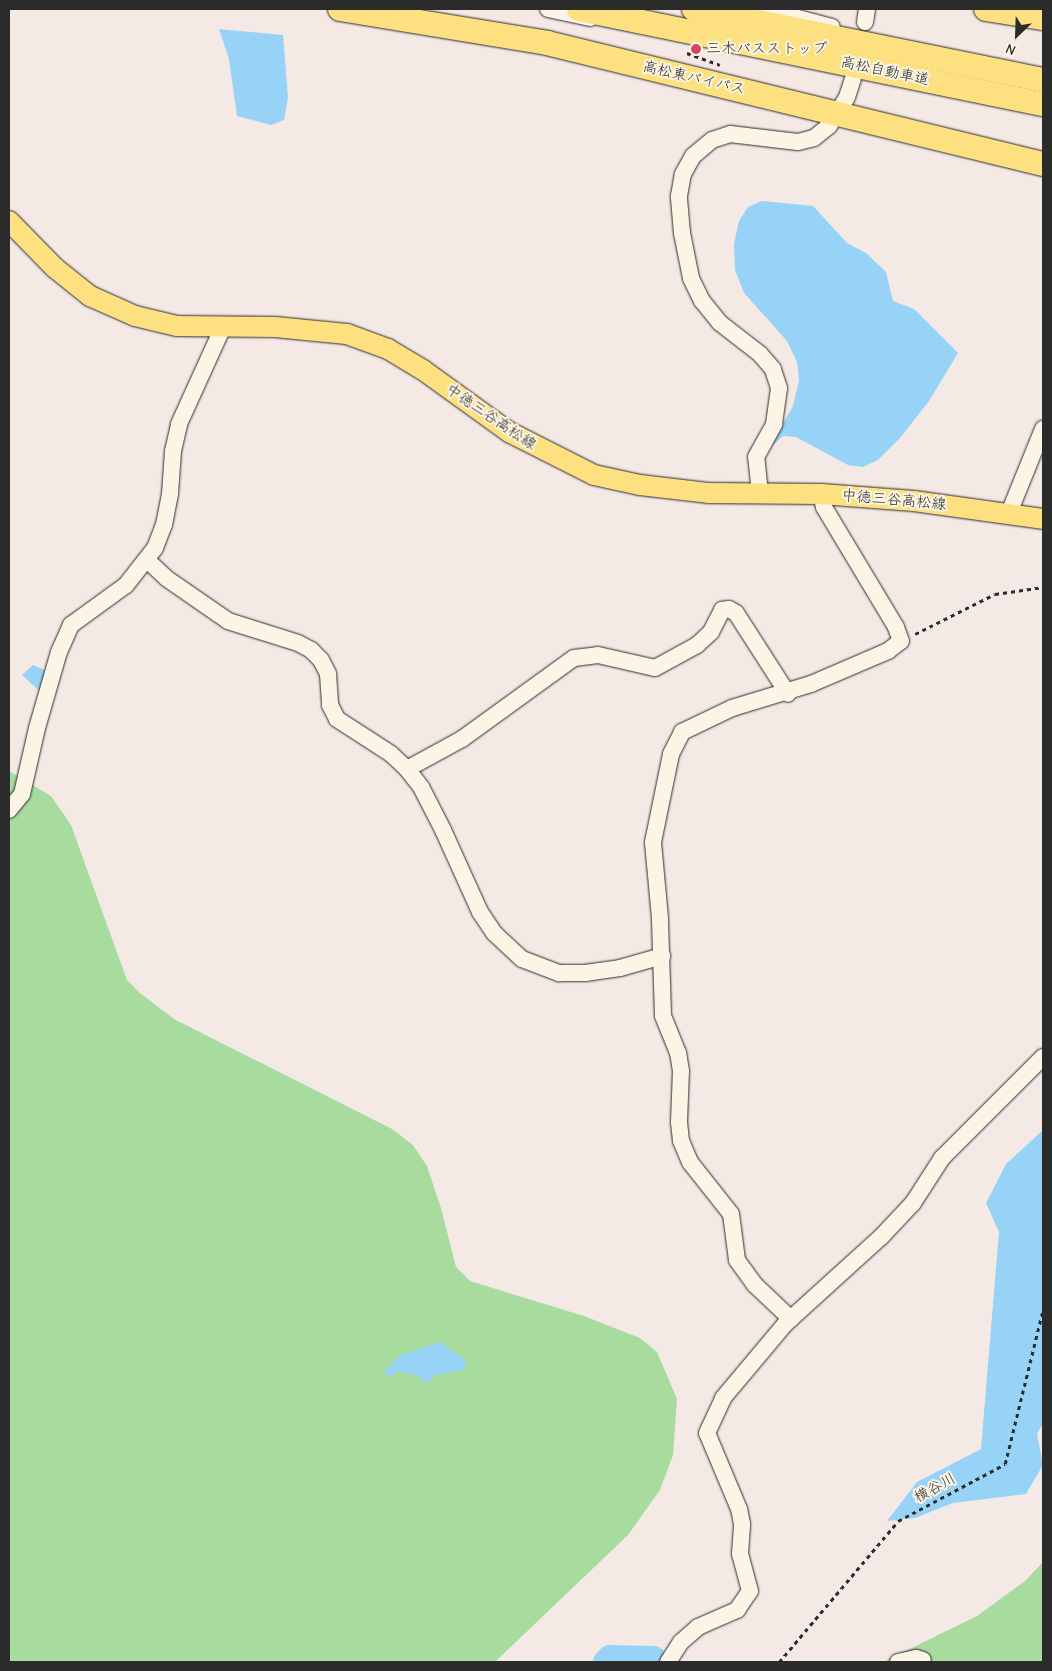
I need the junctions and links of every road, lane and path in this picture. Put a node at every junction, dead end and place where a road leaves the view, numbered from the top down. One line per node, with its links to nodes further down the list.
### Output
1 (340, 9): 7 (highway, 高松東バイパス)
2 (548, 9): 12 (street)
3 (579, 9): 12 (highway, 高松自動車道)
4 (694, 9): 9 (highway, 高松自動車道)
5 (764, 9): 9 (street)
6 (986, 9): 8 (highway)
7 (430, 15): 14 (highway, 高松東バイパス)
8 (1043, 18)
9 (942, 59): 11 (highway, 高松自動車道)
10 (854, 79): 14 (street)
11 (1043, 80)
12 (932, 81): 13 (highway, 高松自動車道)
13 (1043, 104)
14 (838, 113): 15 (highway, 高松東バイパス); 19 (street)
15 (1043, 164)
16 (9, 221): 17 (main road, 中徳三谷高松線)
17 (222, 326): 19 (main road, 中徳三谷高松線); 23 (street)
18 (1043, 429): 21 (street)
19 (760, 493): 20 (main road, 中徳三谷高松線)
20 (821, 494): 21 (main road, 中徳三谷高松線); 25 (street)
21 (1009, 513): 22 (main road, 中徳三谷高松線)
22 (1043, 519)
23 (147, 560): 27 (street); 28 (street)
24 (1043, 587): 25 (path)
25 (901, 641): 26 (street)
26 (788, 694): 27 (street); 29 (street)
27 (407, 769): 29 (street)
28 (9, 810)
29 (662, 956): 32 (street)
30 (1043, 1057): 32 (street)
31 (1043, 1309): 35 (path, 横谷川)
32 (790, 1320): 34 (street)
33 (923, 1660): 36 (street)
34 (668, 1662)
35 (780, 1662)
36 (898, 1662)

